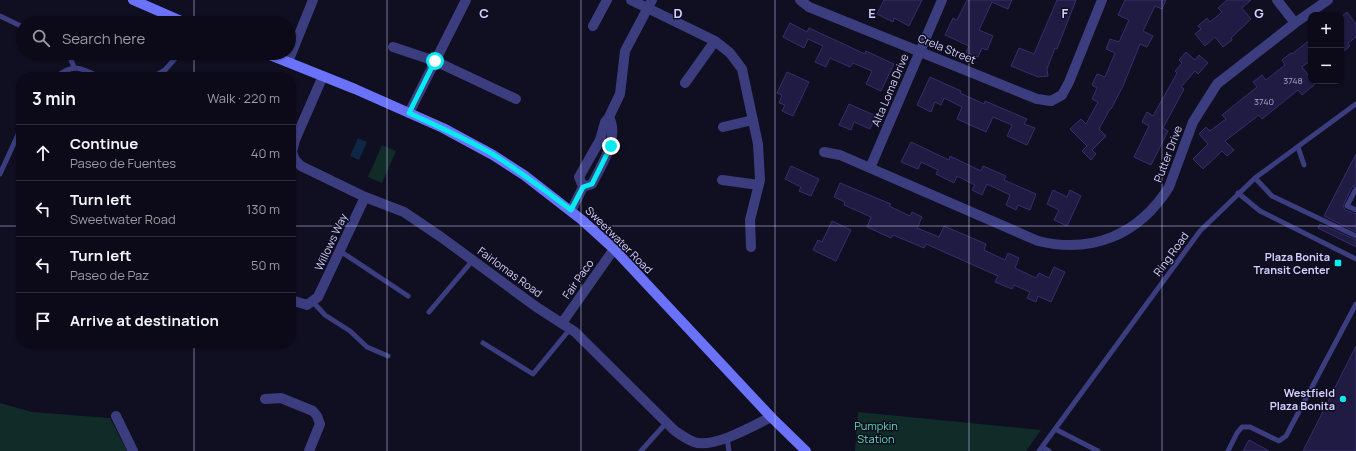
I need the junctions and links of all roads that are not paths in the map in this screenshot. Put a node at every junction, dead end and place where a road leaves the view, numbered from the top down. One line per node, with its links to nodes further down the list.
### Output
1 (132, 0): 13 (main road)
2 (313, 0): 18 (street)
3 (466, 0): 24 (street)
4 (607, 0): 16 (street)
5 (631, 0): 11 (street)
6 (800, 0): 20 (street, Crela Street)
7 (942, 0): 20 (street, Alta Loma Drive)
8 (1102, 0): 20 (street, Crela Street)
9 (1277, 0): 14 (street)
10 (1328, 0): 14 (street, Putter Drive)
11 (650, 4): 17 (street); 51 (street)
12 (0, 16): 15 (lane)
13 (170, 16)
14 (1295, 23): 43 (street, Putter Drive)
15 (16, 24)
16 (593, 26)
17 (715, 41): 31 (street); 35 (street)
18 (296, 42)
19 (393, 47): 24 (street)
20 (920, 51): 43 (street, Alta Loma Drive)
21 (71, 60): 26 (lane)
22 (174, 60): 29 (lane)
23 (283, 60): 25 (main road, Sweetwater Road)
24 (435, 61): 32 (street); 34 (street)
25 (288, 62): 30 (main road, Sweetwater Road)
26 (74, 67): 27 (lane); 28 (lane)
27 (63, 72)
28 (89, 72)
29 (162, 72)
30 (323, 76): 34 (main road, Sweetwater Road); 37 (street, Fairlomas Road)
31 (685, 83)
32 (516, 100)
33 (1356, 104): 39 (lane, Ring Road)
34 (409, 113): 51 (main road, Sweetwater Road)
35 (753, 120): 36 (street); 47 (street)
36 (723, 127)
37 (296, 138)
38 (16, 139): 44 (lane)
39 (1298, 147): 42 (lane); 45 (lane, Ring Road)
40 (824, 152): 43 (street, Putter Drive)
41 (296, 162): 50 (street, Fairlomas Road)
42 (1304, 165)
43 (870, 168)
44 (0, 174)
45 (1255, 178): 49 (lane, Ring Road); 53 (lane)
46 (722, 180): 47 (street)
47 (758, 185): 54 (street)
48 (1356, 189): 52 (lane)
49 (1238, 193): 57 (lane); 71 (lane, Ring Road)
50 (365, 197): 56 (street, Willows Way); 58 (street, Fairlomas Road)
51 (571, 210): 55 (main road, Sweetwater Road)
52 (1356, 210)
53 (1356, 236)
54 (750, 247)
55 (614, 249): 64 (street, Fair Paco); 69 (main road, Sweetwater Road)
56 (340, 251): 59 (lane); 60 (street, Willows Way)
57 (1356, 259)
58 (473, 260): 63 (lane); 64 (street, Fairlomas Road)
59 (408, 296)
60 (315, 299): 61 (street); 66 (lane)
61 (296, 302)
62 (1356, 304): 81 (lane)
63 (429, 312)
64 (566, 326): 65 (lane); 70 (street, Fairlomas Road)
65 (483, 343)
66 (388, 356)
67 (264, 399): 75 (street)
68 (116, 416): 74 (street)
69 (771, 417): 72 (street, Fairlomas Road); 78 (main road, Sweetwater Road)
70 (667, 422): 72 (street, Fairlomas Road); 76 (lane)
71 (1055, 429): 73 (lane, Ring Road); 80 (lane)
72 (727, 438): 77 (lane)
73 (1040, 449): 79 (lane)
74 (133, 451)
75 (309, 451)
76 (640, 451)
77 (729, 451)
78 (806, 451)
79 (1048, 451)
80 (1098, 451)
81 (1228, 451)

